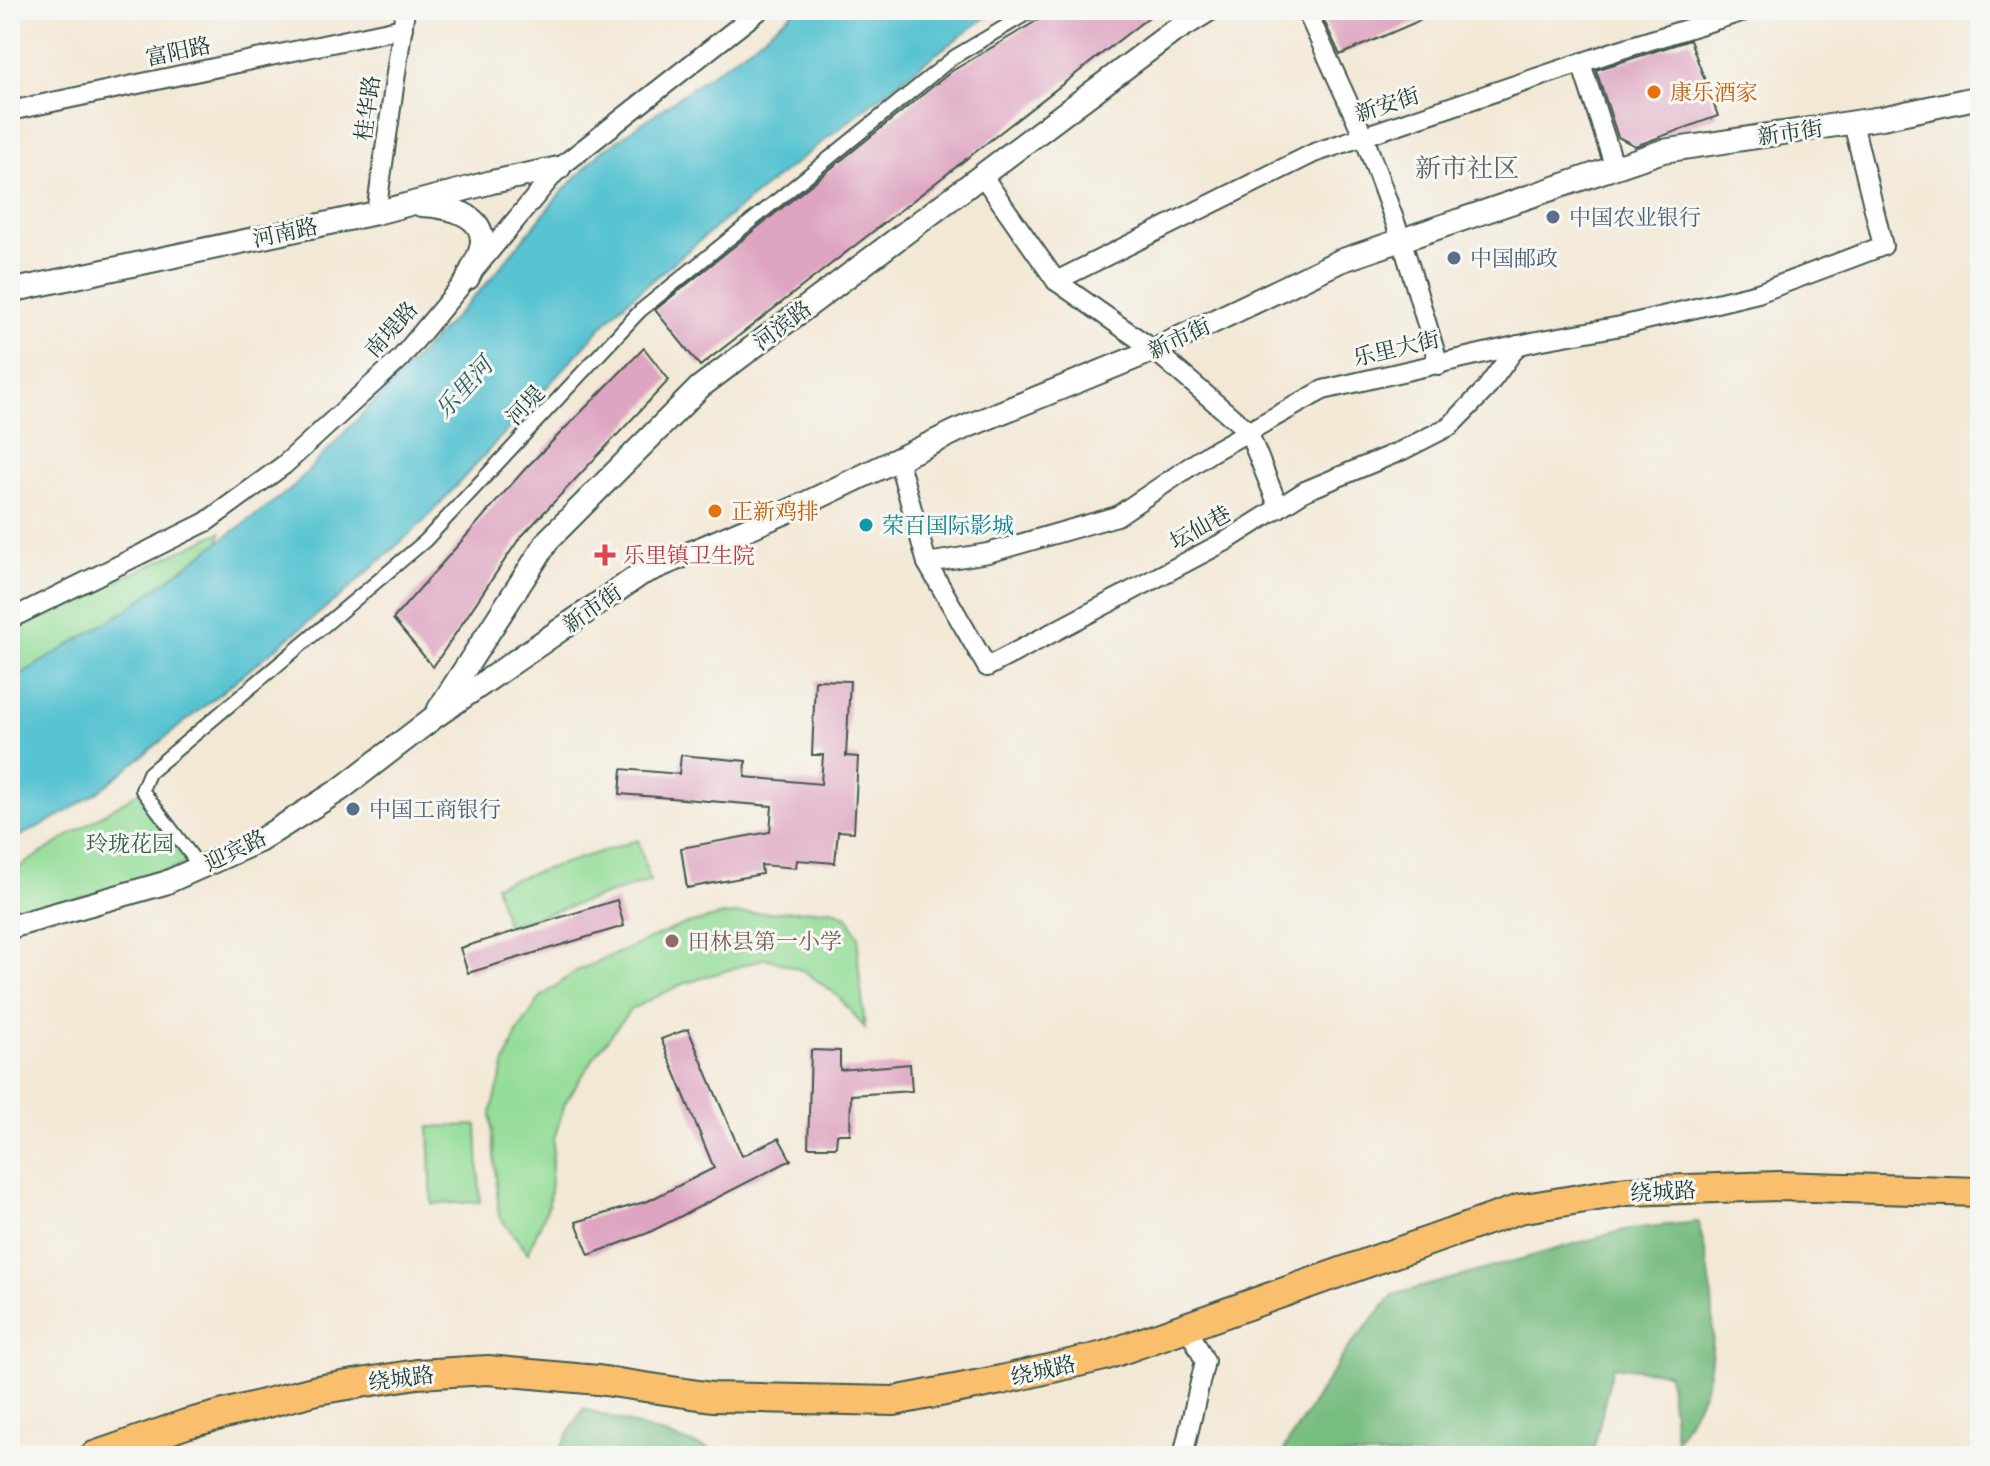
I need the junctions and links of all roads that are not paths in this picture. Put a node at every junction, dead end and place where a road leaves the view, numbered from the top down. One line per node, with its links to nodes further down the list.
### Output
1 (760, 10): 12 (street, 南堤路)
2 (1033, 10): 32 (street, 河堤)
3 (1209, 10): 14 (street, 河滨路)
4 (1306, 10): 11 (street)
5 (1744, 11): 7 (street, 新安街)
6 (404, 19): 9 (street, 富阳路); 16 (street, 桂华路)
7 (1581, 63): 11 (street, 新安街); 13 (street)
8 (1980, 97): 10 (street, 新市街)
9 (10, 111)
10 (1853, 123): 13 (street, 新市街); 21 (street, 乐里大街)
11 (1364, 137): 17 (street); 19 (street, 新安街)
12 (559, 168): 15 (street, 河南路); 18 (street, 南堤路)
13 (1615, 168): 17 (street, 新市街)
14 (982, 175): 19 (street); 29 (street, 河滨路)
15 (408, 204): 16 (street, 河南路); 18 (street)
16 (376, 213): 20 (street, 河南路)
17 (1402, 241): 22 (street, 新市街); 23 (street)
18 (468, 278): 28 (street, 南堤路)
19 (1056, 281): 22 (street)
20 (10, 291)
21 (1518, 345): 23 (street, 乐里大街); 26 (street, 坛仙巷)
22 (1154, 350): 24 (street); 25 (street, 新市街)
23 (1439, 365): 24 (street, 乐里大街)
24 (1248, 431): 26 (street); 27 (street, 乐里大街)
25 (898, 459): 27 (street); 30 (street, 新市街)
26 (1279, 508): 27 (street, 坛仙巷)
27 (927, 563)
28 (10, 619)
29 (473, 657): 30 (street); 31 (street, 河滨路)
30 (490, 679): 31 (street, 新市街)
31 (433, 718): 32 (street, 迎宾路)
32 (200, 867): 33 (street, 迎宾路)
33 (10, 927)
34 (1980, 1192): 35 (highway, 绕城路)
35 (1187, 1326): 36 (highway, 绕城路); 37 (street)
36 (94, 1456)
37 (1183, 1456)

